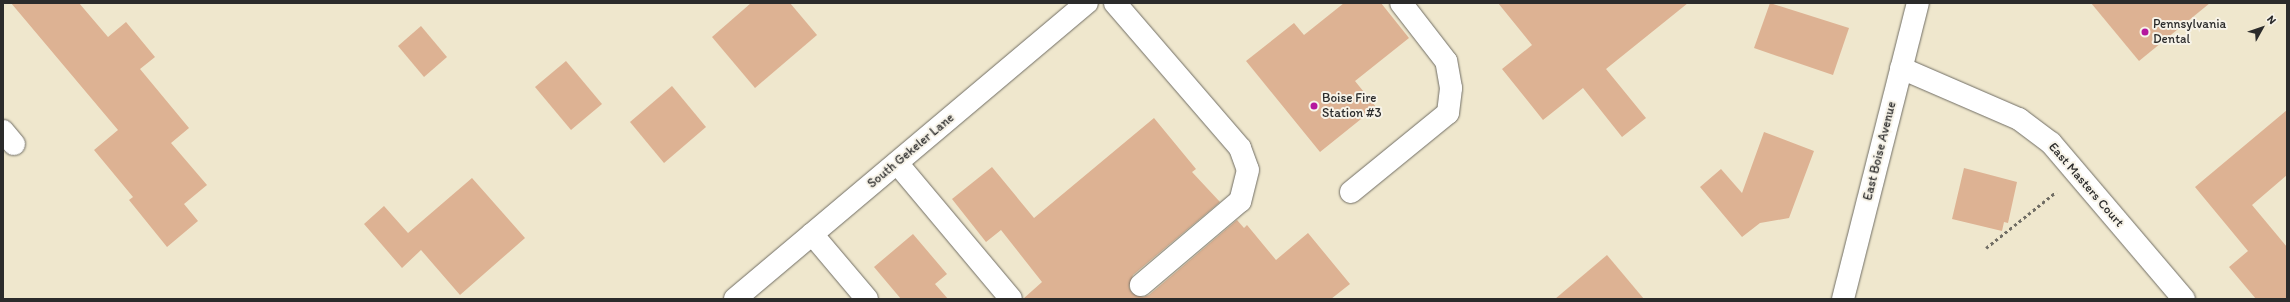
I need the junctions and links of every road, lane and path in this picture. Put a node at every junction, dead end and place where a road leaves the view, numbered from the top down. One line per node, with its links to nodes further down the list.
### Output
1 (1087, 3): 6 (street, South Gekeler Lane)
2 (1115, 3): 11 (street)
3 (1401, 3): 8 (street)
4 (1918, 3): 5 (street, East Boise Avenue)
5 (1901, 68): 15 (street, East Boise Avenue); 16 (street, East Masters Court)
6 (897, 163): 9 (street, South Gekeler Lane); 14 (street)
7 (2061, 188): 10 (path)
8 (1351, 192)
9 (812, 234): 12 (street, South Gekeler Lane); 13 (street)
10 (1986, 248)
11 (1141, 285)
12 (735, 299)
13 (866, 299)
14 (1011, 299)
15 (1843, 299)
16 (2184, 299)

